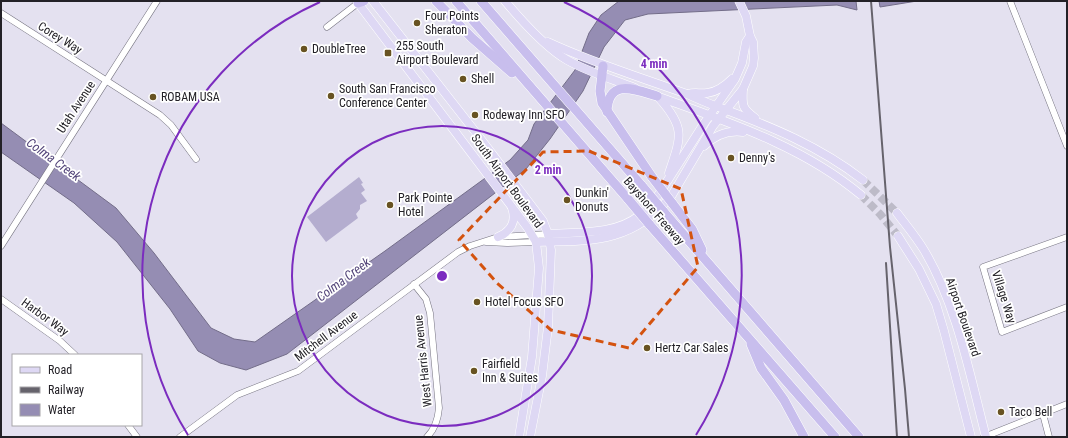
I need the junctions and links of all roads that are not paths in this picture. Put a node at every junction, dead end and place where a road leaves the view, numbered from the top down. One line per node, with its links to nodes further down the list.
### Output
1 (157, 1): 17 (street, Utah Avenue)
2 (359, 1): 11 (street); 35 (main road, South Airport Boulevard)
3 (373, 1): 41 (main road, South Airport Boulevard)
4 (436, 1): 21 (highway)
5 (456, 1): 21 (highway, Bayshore Freeway)
6 (481, 1): 44 (highway, Bayshore Freeway, bridge)
7 (505, 1): 13 (main road)
8 (739, 1): 12 (main road)
9 (1010, 1): 29 (street)
10 (1, 13): 17 (street, Corey Way)
11 (327, 27)
12 (750, 36): 15 (main road); 18 (main road)
13 (540, 38): 14 (main road); 16 (main road)
14 (601, 65): 16 (highway); 19 (main road)
15 (739, 71): 19 (main road); 22 (main road, South Airport Boulevard)
16 (599, 74): 20 (main road); 24 (highway)
17 (106, 81): 30 (street, Corey Way); 43 (street, Utah Avenue)
18 (743, 89): 23 (main road, South Airport Boulevard); 27 (main road)
19 (688, 95): 22 (main road)
20 (657, 96): 24 (highway); 25 (main road); 33 (main road)
21 (540, 98): 49 (highway, Bayshore Freeway, bridge)
22 (716, 106): 23 (main road); 25 (main road, South Airport Boulevard)
23 (726, 110): 26 (main road, South Airport Boulevard); 27 (main road)
24 (607, 112): 44 (highway, bridge)
25 (709, 116): 26 (main road); 33 (main road, South Airport Boulevard)
26 (718, 120): 28 (main road); 31 (main road, South Airport Boulevard)
27 (761, 122): 32 (main road)
28 (763, 137): 31 (main road); 34 (main road)
29 (1067, 146)
30 (196, 158)
31 (694, 158): 41 (main road, South Airport Boulevard)
32 (863, 180)
33 (666, 184): 41 (main road, South Airport Boulevard)
34 (861, 195)
35 (509, 202): 38 (main road); 40 (main road, South Airport Boulevard)
36 (897, 214): 62 (main road, Airport Boulevard)
37 (898, 236): 61 (main road, Airport Boulevard)
38 (498, 237): 40 (street, Mitchell Avenue); 42 (street, Mitchell Avenue)
39 (1067, 237): 47 (street, Village Way)
40 (534, 238): 41 (main road, South Airport Boulevard); 42 (street, Mitchell Avenue); 57 (main road)
41 (549, 238): 58 (main road)
42 (481, 243): 45 (street, Mitchell Avenue)
43 (1, 246)
44 (706, 259): 53 (highway, Bayshore Freeway)
45 (414, 284): 55 (street, Mitchell Avenue); 56 (street, West Harris Avenue)
46 (1, 299): 48 (street, Harbor Way)
47 (1067, 307)
48 (75, 354)
49 (762, 361): 59 (highway); 60 (highway)
50 (1067, 404): 51 (street)
51 (1043, 414): 62 (street); 63 (street)
52 (129, 426): 54 (street)
53 (857, 434)
54 (137, 437)
55 (180, 437)
56 (427, 437)
57 (519, 437)
58 (530, 437)
59 (804, 437)
60 (835, 437)
61 (971, 437)
62 (985, 437)
63 (1049, 437)

